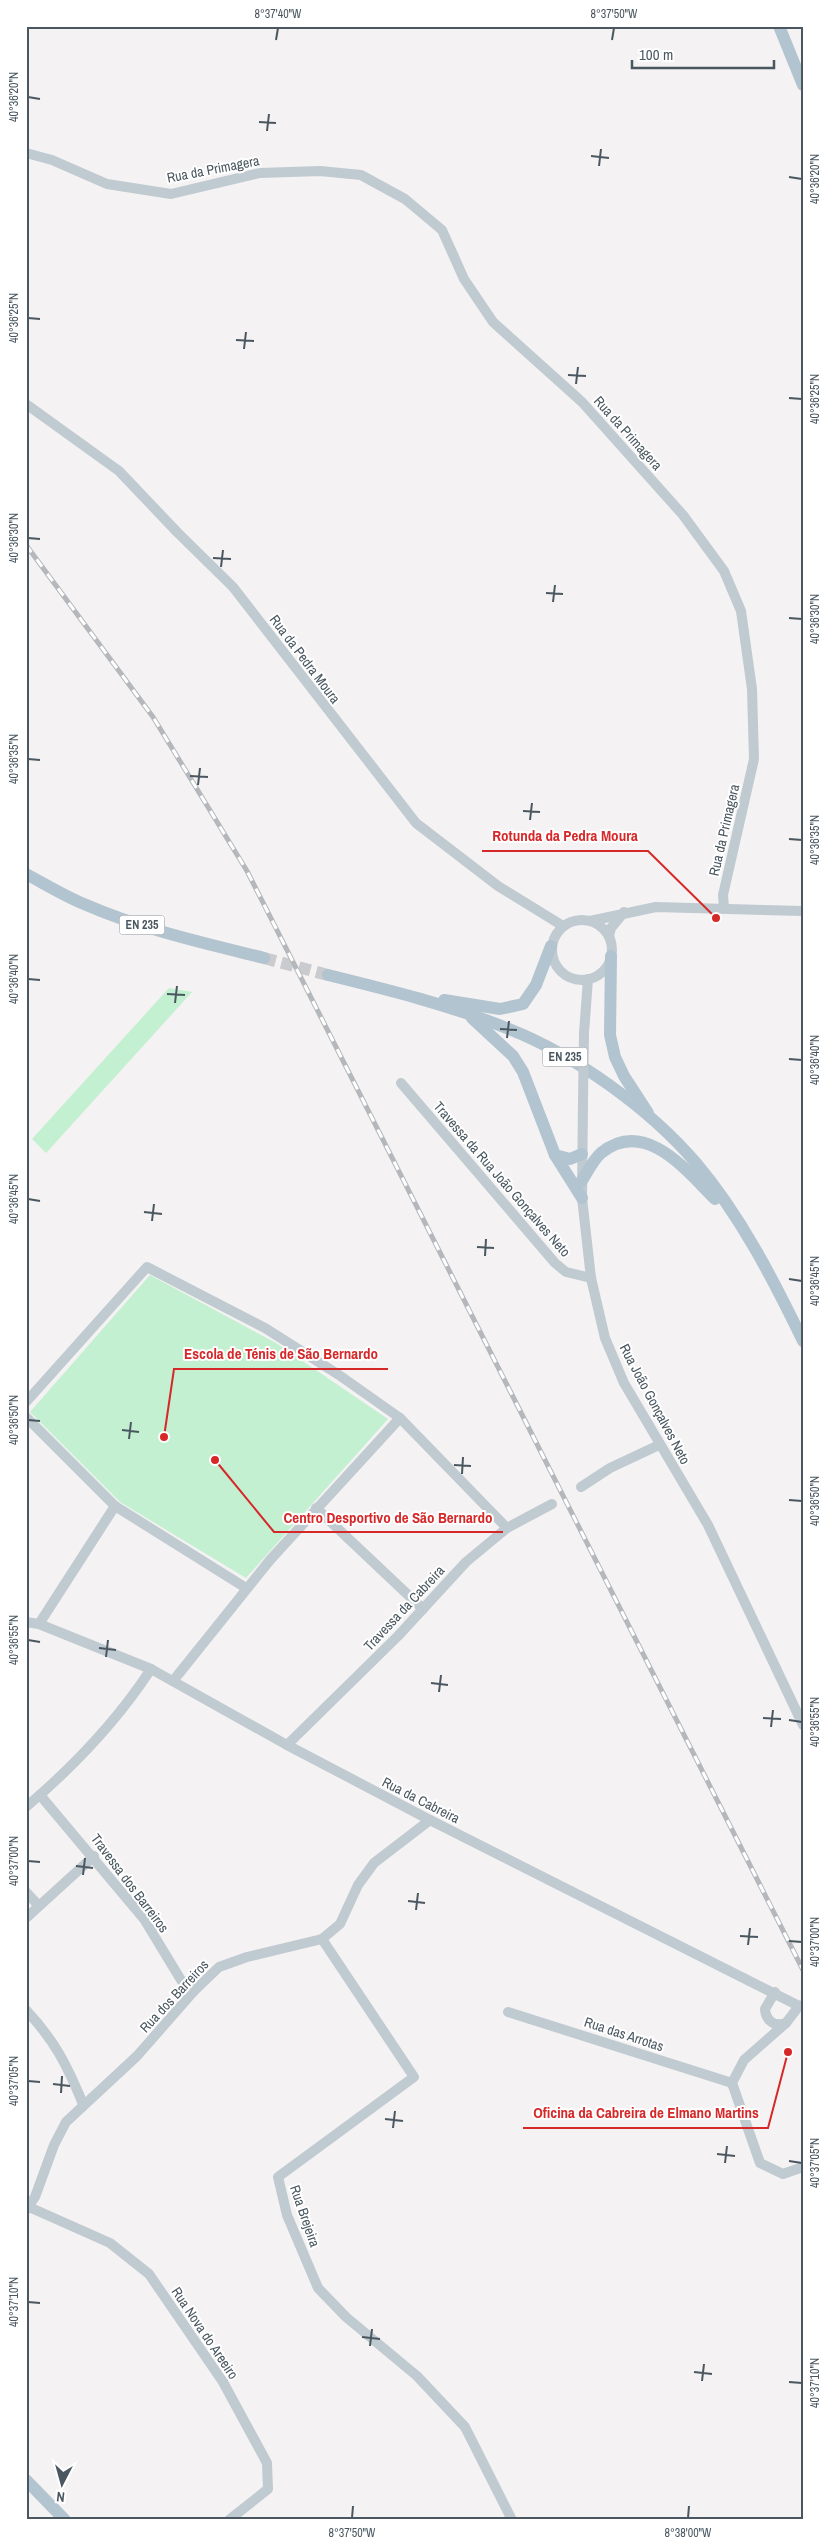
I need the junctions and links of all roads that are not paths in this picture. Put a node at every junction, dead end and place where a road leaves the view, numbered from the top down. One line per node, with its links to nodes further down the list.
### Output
1 (779, 26): 2 (main road)
2 (803, 85)
3 (26, 153): 6 (street, Rua da Primagera)
4 (26, 404): 10 (street, Rua da Pedra Moura)
5 (26, 874): 14 (main road, EN 235)
6 (724, 908): 7 (street); 8 (street)
7 (624, 912): 9 (street); 11 (street)
8 (803, 912)
9 (590, 921): 10 (street); 11 (street)
10 (563, 926): 12 (street)
11 (609, 936): 13 (street)
12 (551, 946): 16 (street); 17 (main road)
13 (611, 956): 16 (street); 20 (main road)
14 (264, 958)
15 (328, 975): 17 (main road, EN 235)
16 (588, 979): 21 (street, Rua João Gonçalves Neto, bridge)
17 (405, 994): 18 (main road, EN 235)
18 (466, 1012): 20 (main road, EN 235); 23 (main road)
19 (402, 1083): 27 (street, Travessa da Rua João Gonçalves Neto)
20 (653, 1121): 26 (main road, EN 235)
21 (582, 1150): 22 (main road); 23 (main road); 24 (street, Rua João Gonçalves Neto)
22 (600, 1154): 24 (main road); 26 (main road)
23 (554, 1155): 25 (main road)
24 (581, 1182): 25 (street, Rua João Gonçalves Neto)
25 (582, 1198): 27 (street, Rua João Gonçalves Neto)
26 (742, 1227): 28 (main road, EN 235)
27 (591, 1278): 32 (street, Rua João Gonçalves Neto)
28 (803, 1341)
29 (26, 1402): 31 (street)
30 (26, 1418): 35 (street)
31 (400, 1418): 36 (street); 37 (street)
32 (659, 1446): 33 (street); 44 (street, Rua João Gonçalves Neto)
33 (581, 1487)
34 (552, 1504): 37 (street, Travessa da Cabreira)
35 (115, 1506): 38 (street); 41 (street)
36 (316, 1508): 38 (street); 39 (street)
37 (507, 1528): 39 (street, Travessa da Cabreira)
38 (246, 1588): 43 (street)
39 (423, 1609): 45 (street, Travessa da Cabreira)
40 (26, 1622): 41 (street, Rua da Cabreira)
41 (39, 1624): 42 (street, Rua da Cabreira)
42 (151, 1669): 43 (street, Rua da Cabreira); 46 (street)
43 (172, 1681): 45 (street, Rua da Cabreira)
44 (803, 1725)
45 (288, 1745): 48 (street, Rua da Cabreira)
46 (40, 1795): 47 (street); 49 (street, Travessa dos Barreiros)
47 (26, 1807)
48 (430, 1820): 53 (street, Rua dos Barreiros); 55 (street, Rua da Cabreira)
49 (94, 1856): 51 (street); 54 (street, Travessa dos Barreiros)
50 (26, 1892): 51 (street)
51 (38, 1905): 52 (street)
52 (26, 1918)
53 (322, 1939): 54 (street, Rua dos Barreiros); 69 (street, Rua Brejeira)
54 (194, 1991): 63 (street, Rua dos Barreiros)
55 (775, 1992): 56 (street, Rua da Cabreira); 59 (street)
56 (801, 2006): 60 (street)
57 (26, 2010): 63 (street)
58 (508, 2012): 62 (street, Rua das Arrotas)
59 (769, 2020): 60 (street); 61 (street)
60 (786, 2023): 61 (street)
61 (763, 2043): 62 (street)
62 (732, 2083): 64 (street)
63 (83, 2104): 65 (street, Rua dos Barreiros)
64 (803, 2167)
65 (28, 2209): 68 (street, Rua Nova do Areeiro)
66 (26, 2480): 67 (main road)
67 (65, 2520)
68 (230, 2520)
69 (512, 2520)

